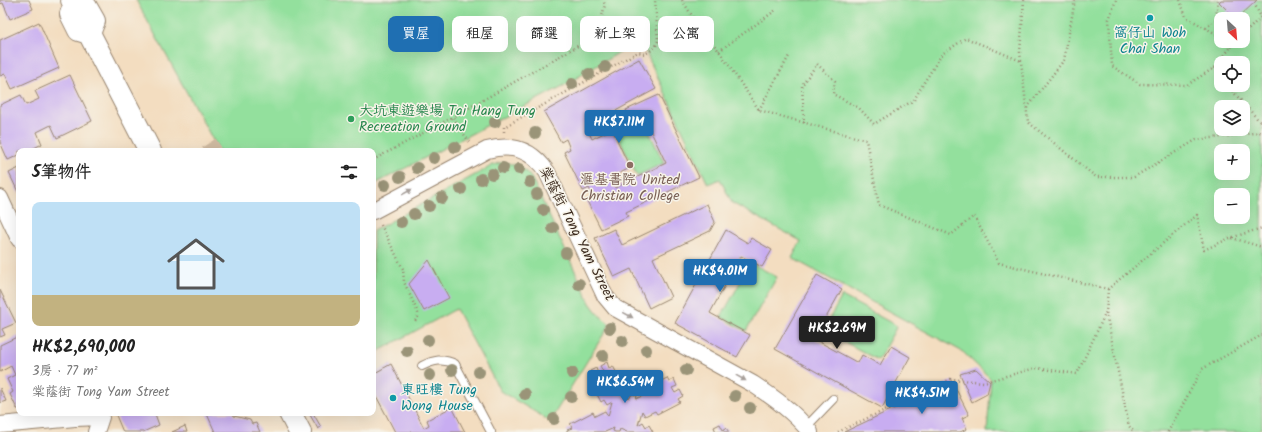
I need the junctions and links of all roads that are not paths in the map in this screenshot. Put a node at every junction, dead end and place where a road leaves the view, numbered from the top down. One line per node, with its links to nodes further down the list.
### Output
1 (74, 3): 2 (main road)
2 (148, 148)
3 (0, 198): 5 (street)
4 (376, 209): 13 (street, 棠蔭街 Tong Yam Street, one-way to 13)
5 (16, 233)
6 (422, 366): 17 (lane)
7 (833, 399): 13 (lane)
8 (92, 416): 12 (street)
9 (100, 416): 14 (street)
10 (100, 416): 15 (street)
11 (292, 416): 16 (main road)
12 (0, 425)
13 (808, 429)
14 (96, 432)
15 (108, 432)
16 (300, 432)
17 (491, 432)

